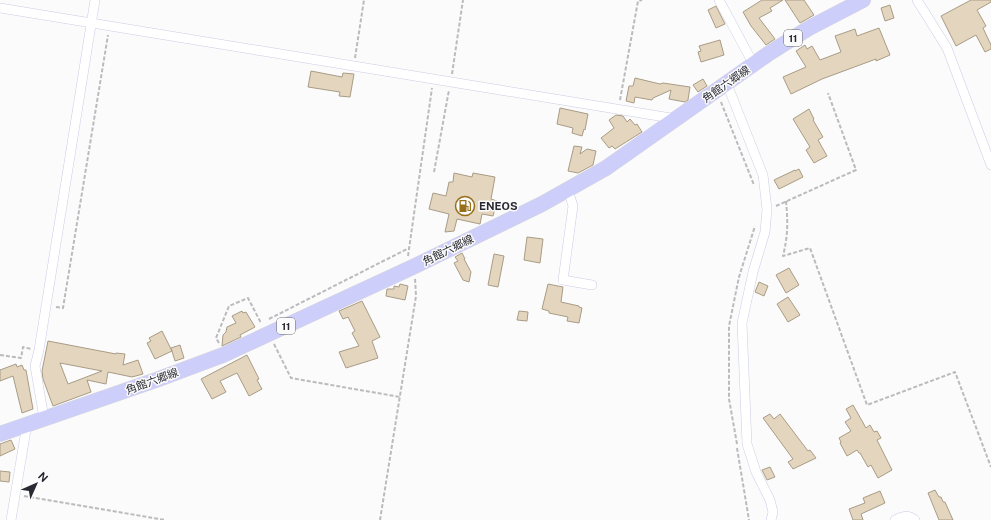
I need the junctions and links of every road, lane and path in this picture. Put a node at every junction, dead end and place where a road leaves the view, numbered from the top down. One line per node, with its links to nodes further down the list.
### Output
1 (95, 0): 8 (street)
2 (364, 0): 11 (path)
3 (642, 0): 15 (path)
4 (720, 0): 10 (street)
5 (863, 0): 10 (main road, 角館六郷線 / 11)
6 (917, 0): 17 (street)
7 (0, 8): 8 (street)
8 (91, 23): 9 (street); 24 (street)
9 (109, 26): 11 (street); 24 (path)
10 (754, 65): 13 (main road, 角館六郷線 / 11)
11 (354, 66): 12 (street)
12 (433, 79): 15 (street); 21 (path)
13 (727, 84): 16 (main road, 角館六郷線 / 11); 20 (street)
14 (828, 93): 19 (path)
15 (618, 109): 16 (street)
16 (677, 119): 18 (main road, 角館六郷線 / 11)
17 (991, 165)
18 (568, 190): 22 (main road, 角館六郷線 / 11); 23 (street)
19 (786, 201): 20 (path); 33 (path)
20 (767, 209): 38 (street)
21 (409, 248): 22 (path); 25 (path)
22 (410, 268): 25 (main road, 角館六郷線 / 11); 29 (path)
23 (592, 285)
24 (46, 306): 26 (street)
25 (266, 325): 28 (main road, 角館六郷線 / 11); 28 (path); 29 (path)
26 (39, 350): 27 (path); 30 (street)
27 (0, 355)
28 (223, 355): 30 (main road, 角館六郷線 / 11)
29 (400, 397): 37 (path)
30 (44, 418): 31 (main road, 角館六郷線 / 11)
31 (27, 424): 32 (main road, 角館六郷線 / 11); 34 (street)
32 (0, 434)
33 (991, 467)
34 (15, 495): 35 (street); 36 (path)
35 (10, 520)
36 (166, 520)
37 (380, 520)
38 (771, 520)
39 (895, 520): 40 (street)
40 (915, 520)

